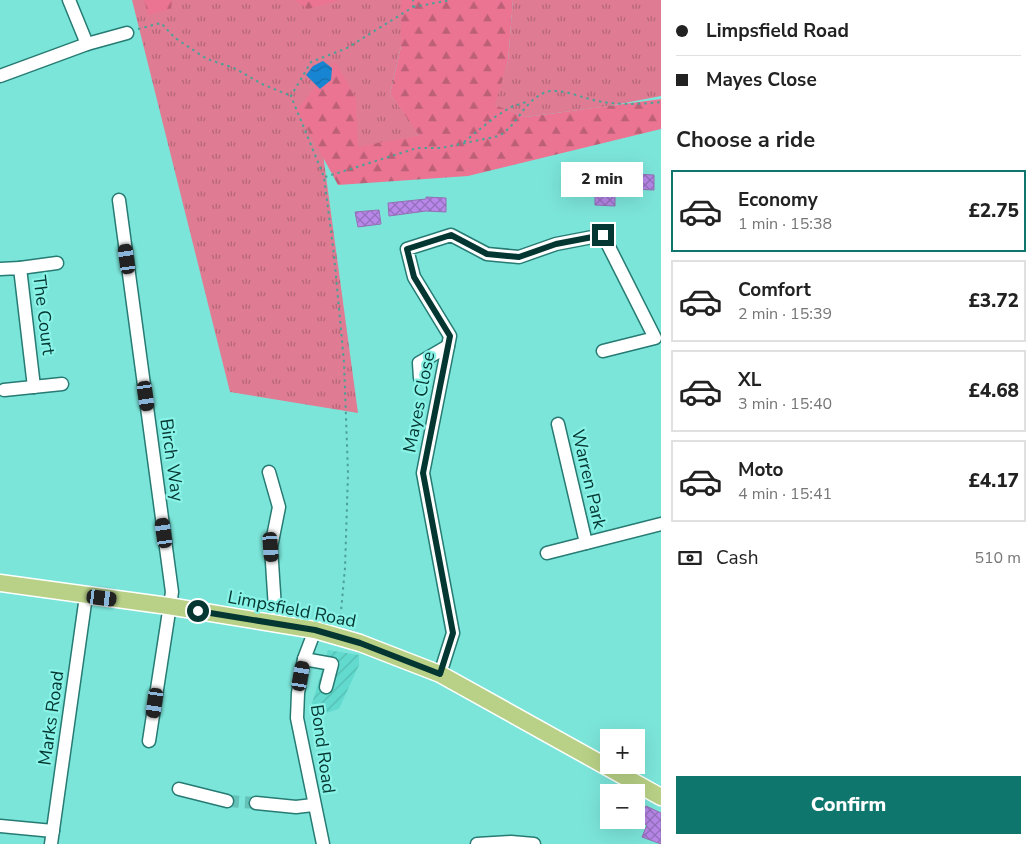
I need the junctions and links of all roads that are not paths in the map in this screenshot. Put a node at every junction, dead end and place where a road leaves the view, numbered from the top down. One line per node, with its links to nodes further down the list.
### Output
1 (69, 0): 3 (street)
2 (126, 32): 3 (street)
3 (87, 44): 4 (street)
4 (0, 76)
5 (119, 200): 22 (street, Birch Way)
6 (56, 263): 7 (street)
7 (20, 268): 8 (street, The Court); 13 (street, The Court)
8 (0, 269)
9 (448, 346): 10 (street, Mayes Close); 11 (street); 26 (street, Mayes Close)
10 (603, 351)
11 (420, 378)
12 (62, 384): 13 (street)
13 (34, 387): 14 (street)
14 (4, 390)
15 (558, 424): 18 (street, Warren Park)
16 (269, 472): 23 (street)
17 (661, 524): 18 (street, Warren Park)
18 (586, 543): 19 (street, Warren Park)
19 (547, 553)
20 (0, 583): 21 (main road, Limpsfield Road)
21 (86, 596): 22 (main road, Limpsfield Road); 35 (street, Marks Road)
22 (168, 606): 23 (main road, Limpsfield Road); 28 (street, Birch Way)
23 (276, 624): 24 (main road, Limpsfield Road)
24 (315, 630): 25 (street, Bond Road); 26 (main road, Limpsfield Road)
25 (304, 660): 27 (street); 33 (street, Bond Road)
26 (440, 674): 30 (main road, Limpsfield Road)
27 (326, 687)
28 (149, 742)
29 (178, 789): 31 (street)
30 (661, 798)
31 (227, 801)
32 (256, 803): 33 (street)
33 (313, 805): 37 (street, Bond Road)
34 (0, 826): 35 (street)
35 (53, 831): 36 (street, Marks Road)
36 (51, 844)
37 (323, 844)
38 (477, 844): 39 (street)
39 (534, 844)

